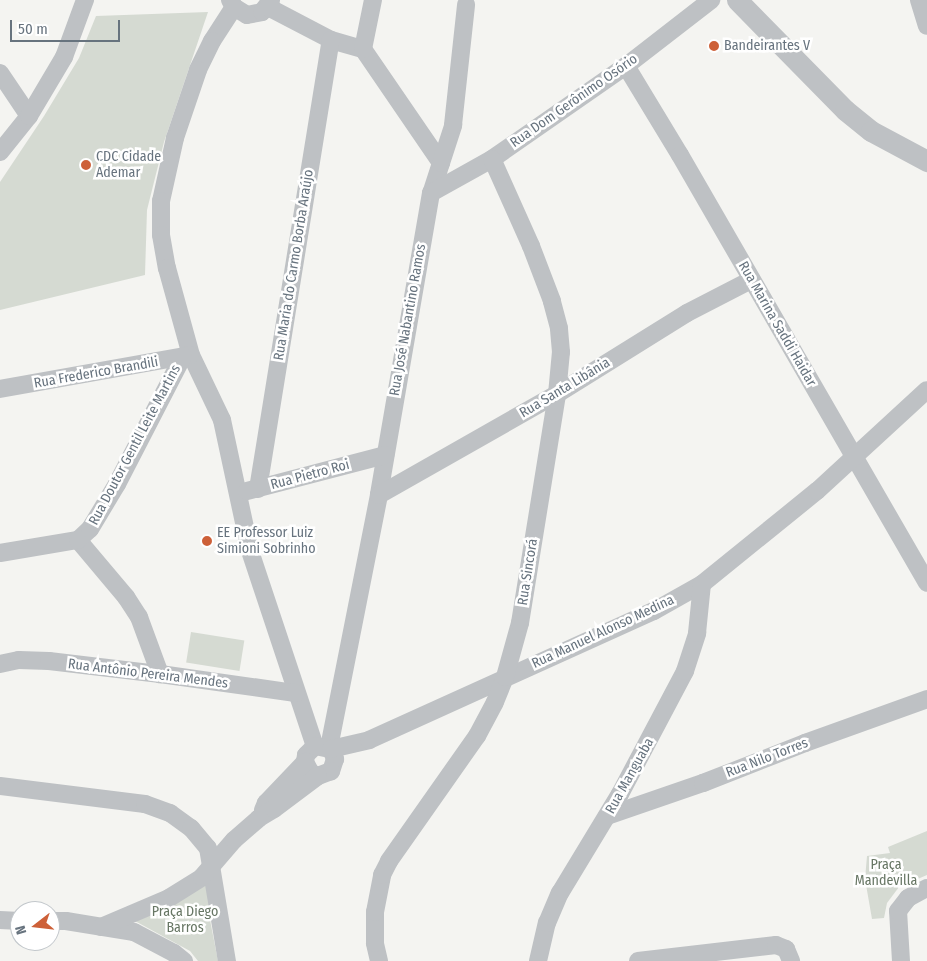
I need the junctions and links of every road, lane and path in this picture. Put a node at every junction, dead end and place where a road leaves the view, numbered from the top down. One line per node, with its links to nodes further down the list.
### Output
1 (85, 0): 14 (street)
2 (373, 0): 11 (street)
3 (711, 0): 12 (street, Rua Dom Gerônimo Osório)
4 (737, 0): 17 (street)
5 (919, 0): 9 (street)
6 (270, 3): 7 (street); 10 (street)
7 (232, 4): 21 (street)
8 (466, 5): 18 (street, Rua José Nabantino Ramos)
9 (927, 26)
10 (331, 40): 11 (street); 27 (street, Rua Maria do Carmo Borba Araújo)
11 (363, 49): 18 (street)
12 (626, 66): 16 (street, Rua Dom Gerônimo Osório); 20 (street, Rua Marina Saddi Haidar)
13 (0, 73): 14 (street)
14 (29, 116): 15 (street)
15 (0, 152)
16 (492, 158): 19 (street, Rua Dom Gerônimo Osório); 24 (street, Rua Sincorá)
17 (927, 161)
18 (441, 163): 19 (street, Rua José Nabantino Ramos)
19 (431, 193): 25 (street, Rua José Nabantino Ramos)
20 (751, 280): 24 (street, Rua Santa Libânia); 26 (street, Rua Marina Saddi Haidar)
21 (187, 356): 22 (street, Rua Frederico Brandili); 28 (street); 30 (street, Rua Doutor Gentil Leite Martins)
22 (0, 390)
23 (927, 390): 26 (street, Rua Manuel Alonso Medina)
24 (557, 394): 29 (street, Rua Santa Libânia); 36 (street, Rua Sincorá)
25 (385, 455): 27 (street, Rua Pietro Roi); 29 (street, Rua José Nabantino Ramos)
26 (854, 458): 32 (street, Rua Marina Saddi Haidar); 33 (street, Rua Manuel Alonso Medina)
27 (258, 489): 28 (street, Rua Pietro Roi)
28 (236, 494): 37 (street)
29 (379, 495): 39 (street, Rua José Nabantino Ramos)
30 (78, 540): 31 (street); 35 (street)
31 (0, 553)
32 (927, 583)
33 (702, 584): 36 (street, Rua Manuel Alonso Medina); 41 (street, Rua Manguaba)
34 (0, 664): 35 (street, Rua Antônio Pereira Mendes)
35 (160, 674): 37 (street, Rua Antônio Pereira Mendes)
36 (505, 677): 39 (street, Rua Manuel Alonso Medina); 49 (street, Rua Sincorá)
37 (296, 693): 39 (street)
38 (927, 699): 41 (street, Rua Nilo Torres)
39 (320, 753): 42 (street, Rua Manuel Alonso Medina); 42 (street, Rua Manuel Alonso Medina)
40 (0, 786): 43 (street)
41 (607, 816): 50 (street, Rua Manguaba)
42 (259, 818): 43 (street, Rua Manuel Alonso Medina)
43 (211, 869): 46 (street, Rua Manuel Alonso Medina); 48 (street)
44 (927, 888): 53 (street)
45 (60, 922): 46 (street)
46 (101, 927): 47 (street)
47 (184, 961)
48 (227, 961)
49 (379, 961)
50 (538, 961)
51 (638, 961): 52 (street)
52 (791, 961)
53 (901, 961)

